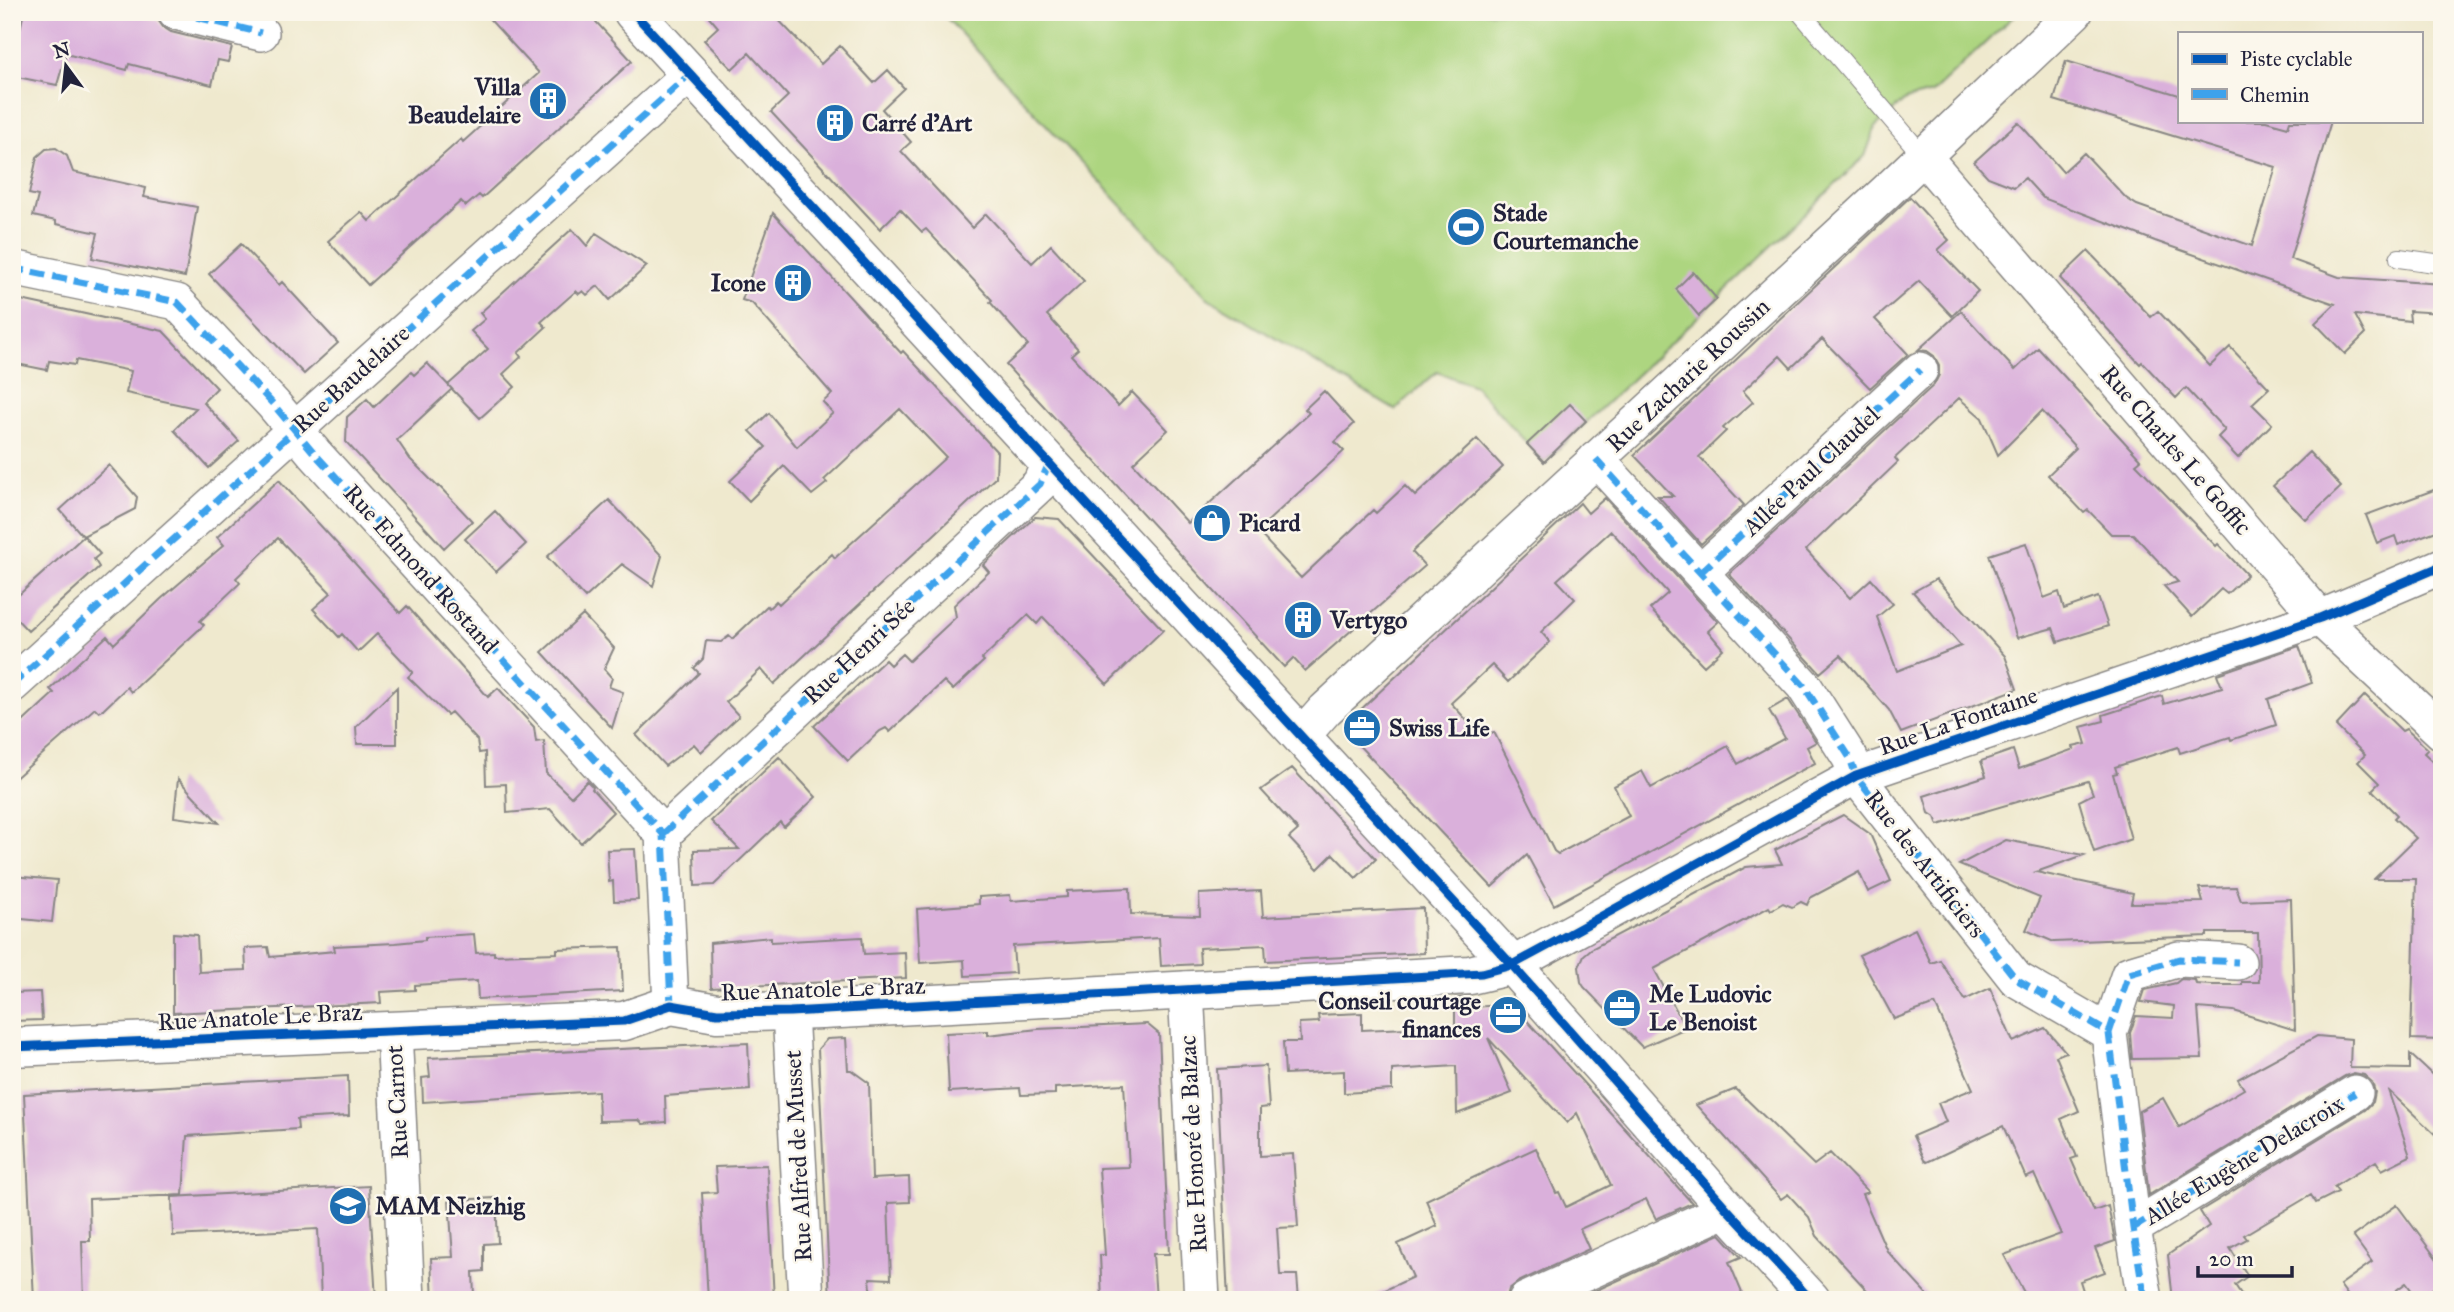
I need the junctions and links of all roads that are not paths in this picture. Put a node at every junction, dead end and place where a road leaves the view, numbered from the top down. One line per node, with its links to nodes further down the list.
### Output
1 (176, 12): 5 (street)
2 (633, 12): 6 (main road)
3 (1800, 12): 7 (lane)
4 (2075, 12): 7 (street, Rue Zacharie Roussin)
5 (261, 33)
6 (690, 74): 12 (street, Rue Baudelaire); 14 (main road)
7 (1923, 156): 13 (street, Rue Zacharie Roussin); 17 (street, Rue Charles Le Goffic)
8 (2399, 258): 9 (lane)
9 (2442, 264)
10 (12, 268): 12 (street, Rue Edmond Rostand)
11 (1920, 370): 16 (street, Allée Paul Claudel)
12 (295, 430): 18 (street, Rue Baudelaire); 22 (street, Rue Edmond Rostand)
13 (1596, 459): 16 (street, Rue des Artificiers); 20 (street, Rue Zacharie Roussin)
14 (1049, 463): 20 (main road); 22 (street, Rue Henri Sée)
15 (2442, 566): 17 (street, Rue La Fontaine)
16 (1701, 572): 21 (street, Rue des Artificiers)
17 (2320, 618): 19 (street, Rue Charles Le Goffic); 21 (street, Rue La Fontaine)
18 (12, 685)
19 (2442, 732)
20 (1301, 737): 24 (main road)
21 (1856, 776): 24 (street, Rue La Fontaine); 29 (street, Rue des Artificiers)
22 (663, 834): 26 (street)
23 (2238, 962): 29 (street)
24 (1511, 965): 25 (main road, Rue Anatole Le Braz); 32 (main road)
25 (1186, 989): 27 (main road, Rue Anatole Le Braz); 36 (street, Rue Honoré de Balzac)
26 (671, 1005): 27 (main road, Rue Anatole Le Braz); 28 (main road, Rue Anatole Le Braz)
27 (790, 1012): 35 (street, Rue Alfred de Musset)
28 (394, 1030): 30 (main road, Rue Anatole Le Braz); 34 (street, Rue Carnot)
29 (2109, 1032): 33 (street)
30 (12, 1047)
31 (2355, 1093): 33 (street, Allée Eugène Delacroix)
32 (1727, 1209): 37 (street); 38 (main road)
33 (2133, 1228): 39 (street)
34 (407, 1300)
35 (806, 1300)
36 (1202, 1300)
37 (1526, 1300)
38 (1811, 1300)
39 (2145, 1300)

